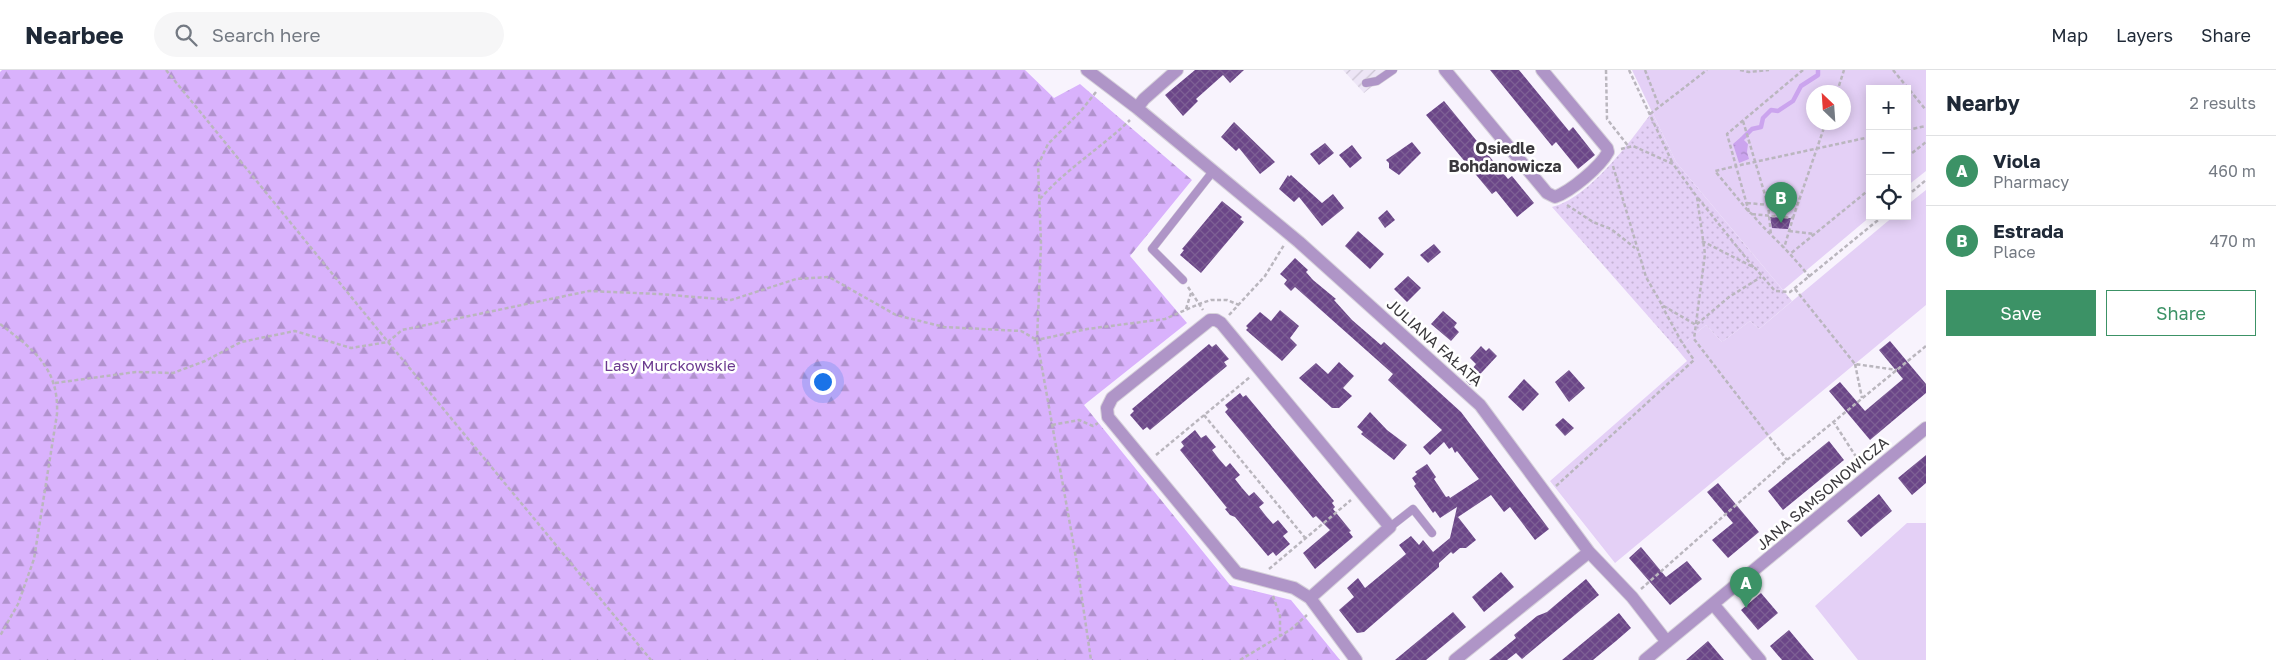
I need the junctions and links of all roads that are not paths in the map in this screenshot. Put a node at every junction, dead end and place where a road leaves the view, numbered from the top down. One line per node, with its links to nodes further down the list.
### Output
1 (1087, 70): 7 (street, JULIANA FAŁATA)
2 (1177, 70): 7 (street)
3 (1393, 70): 6 (lane)
4 (1445, 70): 5 (street)
5 (1542, 70)
6 (1366, 82)
7 (1138, 109): 8 (street, JULIANA FAŁATA)
8 (1214, 170): 9 (lane); 13 (street, JULIANA FAŁATA)
9 (1183, 280)
10 (1926, 428): 15 (street, JANA SAMSONOWICZA)
11 (1390, 527): 12 (lane); 14 (street); 14 (street)
12 (1432, 533)
13 (1589, 552): 16 (street, JULIANA FAŁATA); 18 (street)
14 (1313, 602): 17 (street)
15 (1713, 604): 16 (street, JANA SAMSONOWICZA); 20 (street)
16 (1667, 642): 19 (street, JANA SAMSONOWICZA)
17 (1356, 660)
18 (1456, 660)
19 (1645, 660)
20 (1760, 660)

